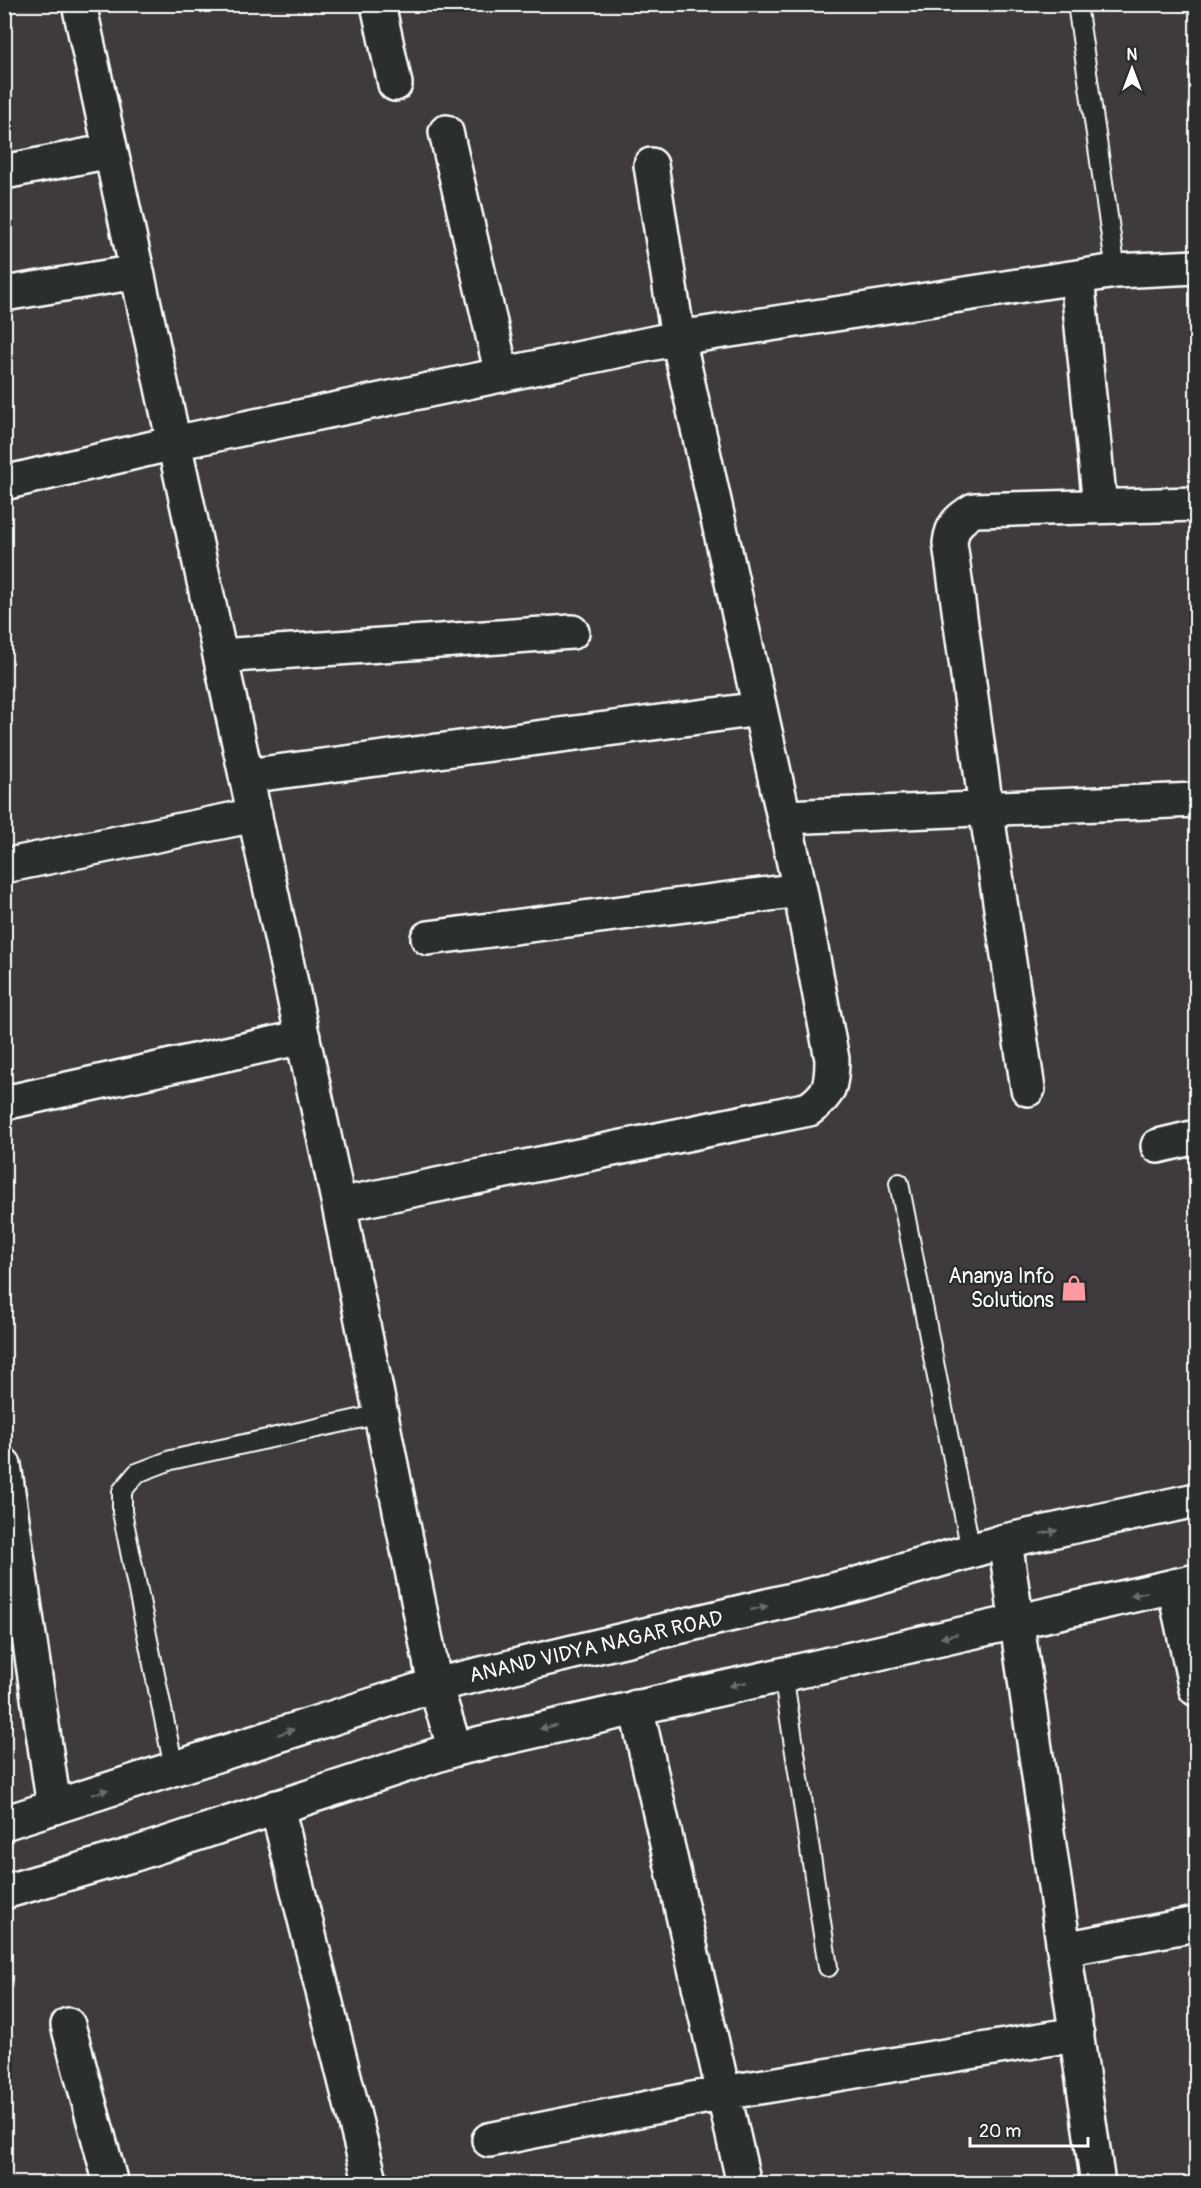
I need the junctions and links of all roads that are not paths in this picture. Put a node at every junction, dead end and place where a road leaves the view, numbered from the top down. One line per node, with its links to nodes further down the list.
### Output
1 (78, 4): 6 (street)
2 (378, 4): 4 (street)
3 (1077, 4): 10 (lane)
4 (395, 84)
5 (446, 132): 15 (street)
6 (110, 151): 8 (street); 11 (street)
7 (651, 165): 14 (street)
8 (4, 172)
9 (1197, 267): 10 (street)
10 (1116, 271): 12 (street)
11 (137, 272): 13 (street); 16 (street)
12 (1077, 277): 14 (street); 19 (street)
13 (4, 294)
14 (678, 338): 15 (street); 22 (street)
15 (502, 375): 16 (street)
16 (174, 443): 17 (street); 21 (street)
17 (4, 483)
18 (1197, 504): 19 (street)
19 (1100, 506): 25 (street)
20 (572, 632): 21 (street)
21 (220, 656): 23 (street)
22 (760, 709): 23 (street); 27 (street)
23 (246, 776): 26 (street)
24 (1197, 800): 25 (street)
25 (986, 808): 27 (street); 32 (street)
26 (255, 814): 28 (street); 31 (street)
27 (784, 816): 29 (street)
28 (4, 866)
29 (800, 890): 30 (street); 37 (street)
30 (428, 938)
31 (303, 1037): 33 (street); 37 (street)
32 (1028, 1089)
33 (4, 1104)
34 (1197, 1137): 35 (street)
35 (1158, 1146)
36 (899, 1183): 43 (lane)
37 (339, 1205): 38 (street)
38 (381, 1414): 47 (street); 51 (lane)
39 (4, 1465): 42 (street)
40 (1197, 1500): 41 (street, ANAND VIDYA NAGAR ROAD, one-way to 40)
41 (1005, 1541): 43 (street, ANAND VIDYA NAGAR ROAD); 45 (street)
42 (10, 1549): 52 (street)
43 (971, 1551): 47 (street, ANAND VIDYA NAGAR ROAD, one-way to 43)
44 (1186, 1584): 45 (street, one-way to 45); 48 (street)
45 (1017, 1621): 46 (street, one-way to 46); 57 (street)
46 (783, 1674): 49 (street, one-way to 49); 58 (lane)
47 (435, 1685): 50 (street); 51 (street, ANAND VIDYA NAGAR ROAD, one-way to 47)
48 (1197, 1689)
49 (636, 1707): 50 (street, one-way to 50); 61 (street)
50 (454, 1749): 53 (street)
51 (174, 1768): 52 (street, ANAND VIDYA NAGAR ROAD, one-way to 51)
52 (54, 1807): 54 (street, ANAND VIDYA NAGAR ROAD)
53 (277, 1807): 55 (street); 64 (street)
54 (4, 1823)
55 (4, 1892)
56 (1197, 1924): 57 (street)
57 (1064, 1949): 60 (street)
58 (828, 1967)
59 (68, 2025): 63 (street)
60 (1077, 2034): 61 (street); 66 (street)
61 (723, 2093): 62 (street); 65 (street)
62 (489, 2140)
63 (111, 2184)
64 (371, 2184)
65 (744, 2184)
66 (1098, 2184)

